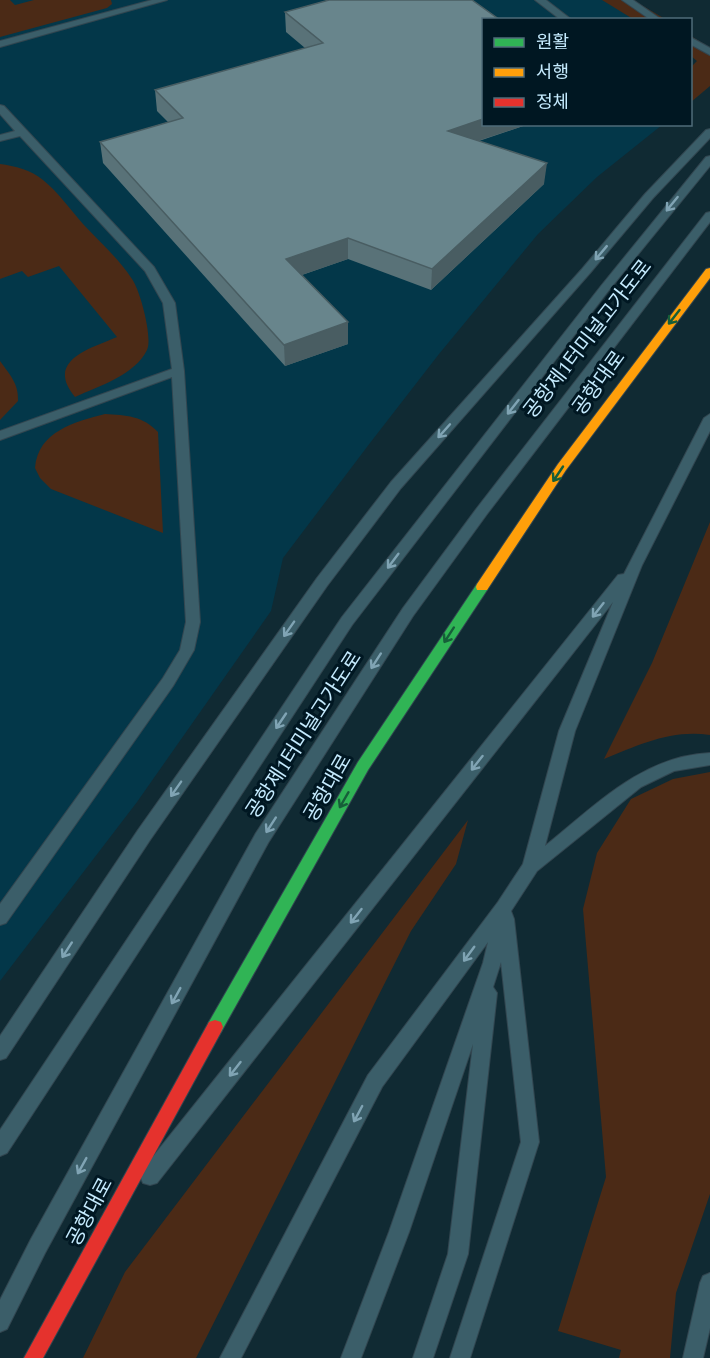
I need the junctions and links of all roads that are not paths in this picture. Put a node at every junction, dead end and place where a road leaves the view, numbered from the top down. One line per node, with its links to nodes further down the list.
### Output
1 (162, 0): 4 (lane)
2 (540, 0): 5 (lane)
3 (627, 0): 6 (lane)
4 (134, 3): 8 (lane)
5 (565, 18)
6 (655, 18)
7 (692, 41): 9 (lane)
8 (0, 44)
9 (710, 52)
10 (0, 108): 11 (lane)
11 (22, 132): 13 (lane); 17 (lane)
12 (710, 132): 26 (lane, one-way to 26)
13 (0, 138)
14 (710, 159): 27 (lane, one-way to 27)
15 (710, 215): 30 (lane, 공항제1터미널고가도로, one-way to 30)
16 (710, 271): 28 (street, 공항대로, one-way to 28)
17 (178, 371): 19 (lane); 24 (lane)
18 (710, 418): 20 (lane)
19 (0, 436)
20 (635, 565): 22 (lane); 28 (lane, one-way to 28)
21 (710, 759): 22 (lane)
22 (531, 866): 23 (lane)
23 (504, 907): 25 (lane); 32 (lane, one-way to 32); 35 (lane)
24 (0, 918)
25 (492, 963): 33 (lane); 34 (lane)
26 (0, 1052)
27 (0, 1147)
28 (94, 1246): 31 (street, 공항대로)
29 (710, 1283): 36 (lane)
30 (0, 1322)
31 (33, 1358)
32 (230, 1358)
33 (351, 1358)
34 (423, 1358)
35 (460, 1358)
36 (693, 1358)

